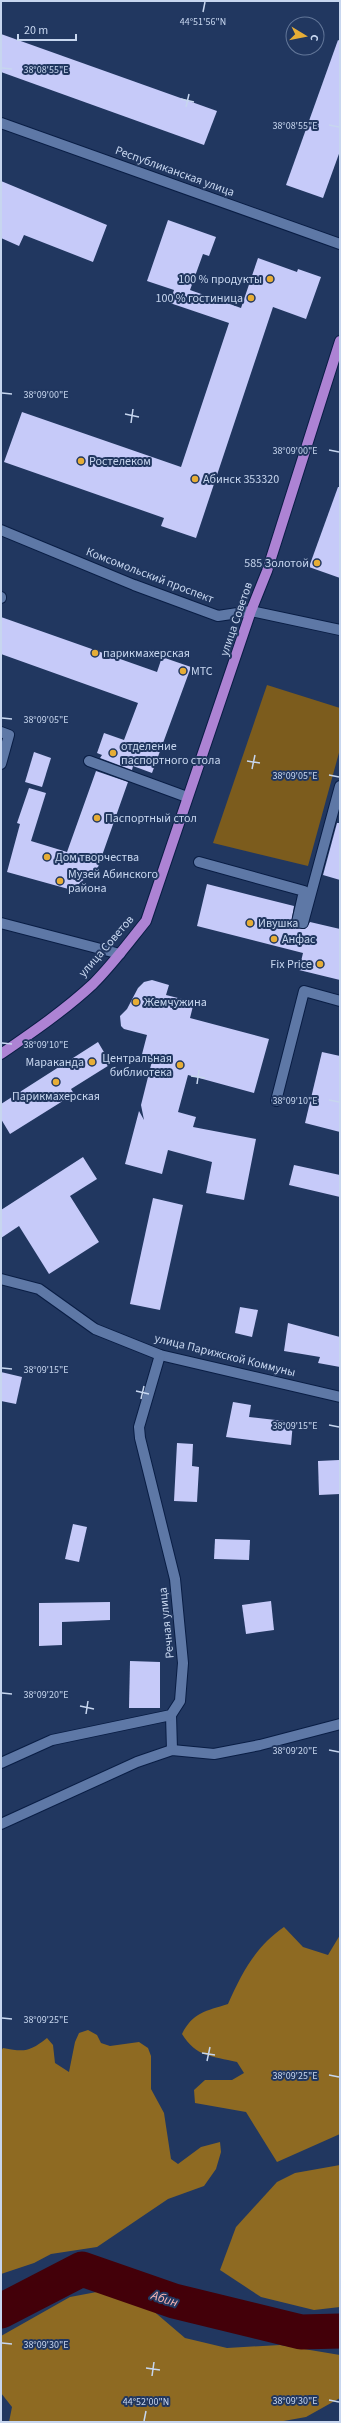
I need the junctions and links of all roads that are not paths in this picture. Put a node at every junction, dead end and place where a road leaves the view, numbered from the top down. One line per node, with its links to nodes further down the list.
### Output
1 (1, 123): 2 (street, Республиканская улица)
2 (340, 244)
3 (340, 341): 5 (main road, улица Советов)
4 (1, 530): 5 (street, Комсомольский проспект)
5 (251, 611): 6 (street, Комсомольский проспект); 11 (main road, улица Советов)
6 (340, 630)
7 (1, 732): 9 (street)
8 (89, 761): 11 (street)
9 (1, 764)
10 (340, 786): 12 (street)
11 (187, 797): 14 (main road, улица Советов)
12 (199, 862)
13 (1, 924): 14 (street)
14 (120, 954): 16 (main road, улица Советов)
15 (340, 1001): 17 (street)
16 (1, 1054)
17 (276, 1101)
18 (1, 1279): 19 (street, улица Парижской Коммуны)
19 (160, 1355): 20 (street, улица Парижской Коммуны); 21 (street, Речная улица)
20 (340, 1397)
21 (171, 1715): 23 (street); 24 (street)
22 (340, 1724): 23 (street)
23 (172, 1750): 25 (street)
24 (1, 1763)
25 (1, 1824)

